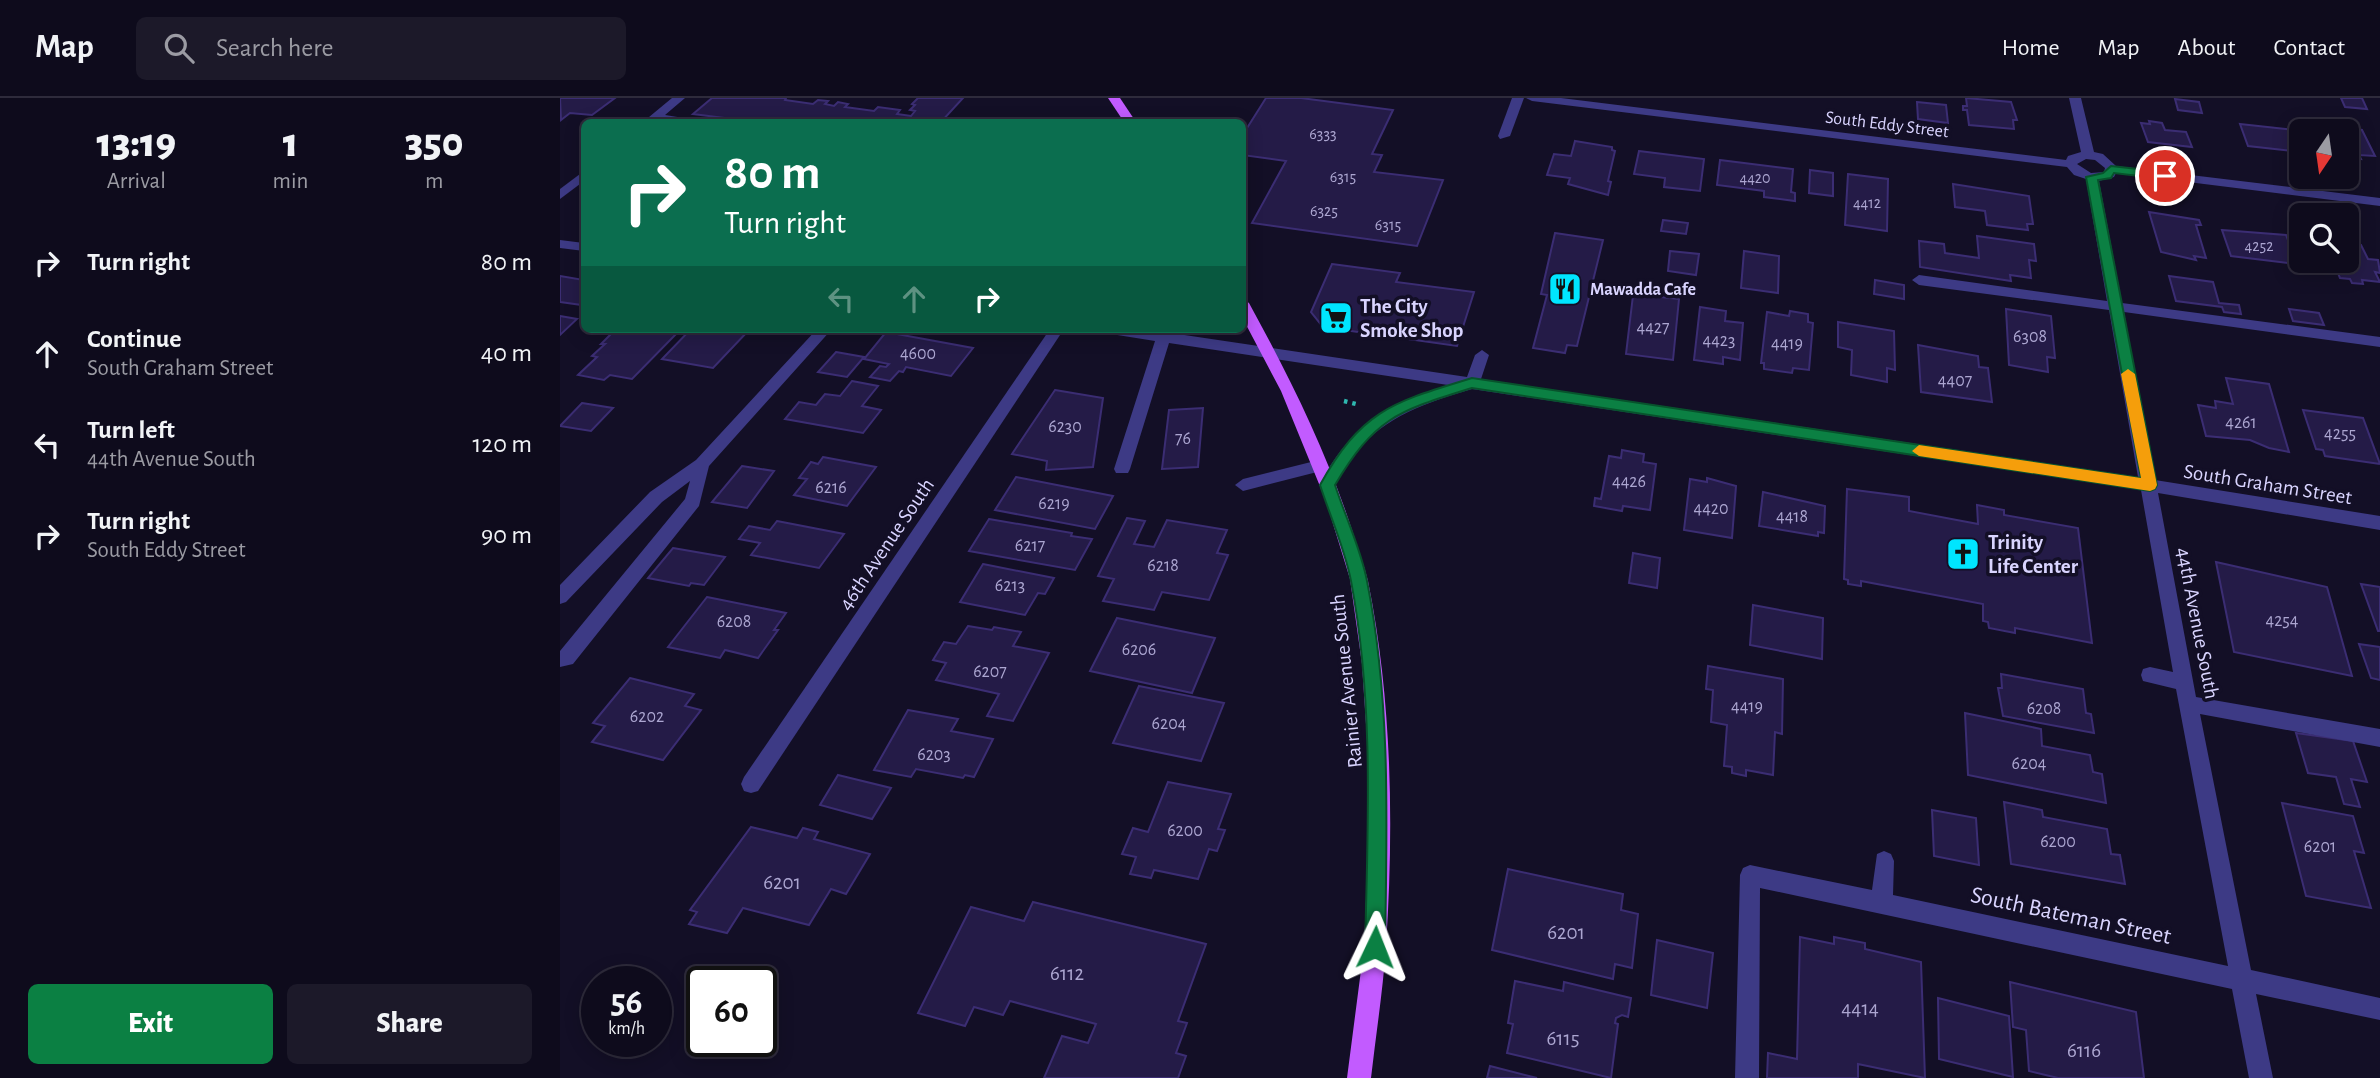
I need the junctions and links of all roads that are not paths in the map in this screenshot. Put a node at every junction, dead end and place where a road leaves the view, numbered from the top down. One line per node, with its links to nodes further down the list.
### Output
1 (679, 98): 6 (street)
2 (1114, 98): 7 (main road)
3 (1518, 98): 8 (street)
4 (1532, 98): 10 (street, South Eddy Street)
5 (2075, 98): 9 (street)
6 (653, 119)
7 (1128, 119)
8 (1504, 136)
9 (2088, 155): 10 (street); 11 (street)
10 (2071, 164): 12 (street)
11 (2111, 169): 12 (street); 15 (street)
12 (2092, 177): 19 (street, 44th Avenue South)
13 (581, 178): 14 (street)
14 (560, 195)
15 (2380, 202)
16 (560, 244): 17 (street)
17 (581, 247)
18 (1919, 279): 19 (street)
19 (2115, 306): 25 (street); 34 (street, 44th Avenue South)
20 (1246, 310): 26 (main road, Rainier Avenue South)
21 (821, 333): 29 (street)
22 (1054, 333): 42 (street, 46th Avenue South)
23 (1137, 333): 24 (street, South Graham Street)
24 (1163, 337): 26 (street, South Graham Street); 31 (street)
25 (2380, 342)
26 (1270, 353): 28 (street, South Graham Street); 30 (main road, Rainier Avenue South)
27 (1482, 355): 28 (street)
28 (1472, 383): 33 (street); 34 (street, South Graham Street)
29 (702, 464): 36 (street); 37 (street)
30 (1319, 466): 32 (street); 33 (main road, Rainier Avenue South)
31 (1122, 469)
32 (1243, 485)
33 (1327, 485): 47 (main road, Rainier Avenue South)
34 (2150, 485): 35 (street, South Graham Street); 39 (street, 44th Avenue South)
35 (2380, 523)
36 (560, 597)
37 (560, 659)
38 (2150, 675): 39 (street)
39 (2184, 683): 40 (street, 44th Avenue South)
40 (2190, 704): 41 (street); 45 (street, 44th Avenue South)
41 (2380, 738)
42 (751, 784)
43 (1884, 861): 44 (street)
44 (1882, 901): 45 (street, South Bateman Street); 48 (street, South Bateman Street)
45 (2244, 979): 46 (street, South Bateman Street); 49 (street, 44th Avenue South)
46 (2380, 1009)
47 (1359, 1078)
48 (1747, 1078)
49 (2261, 1078)

